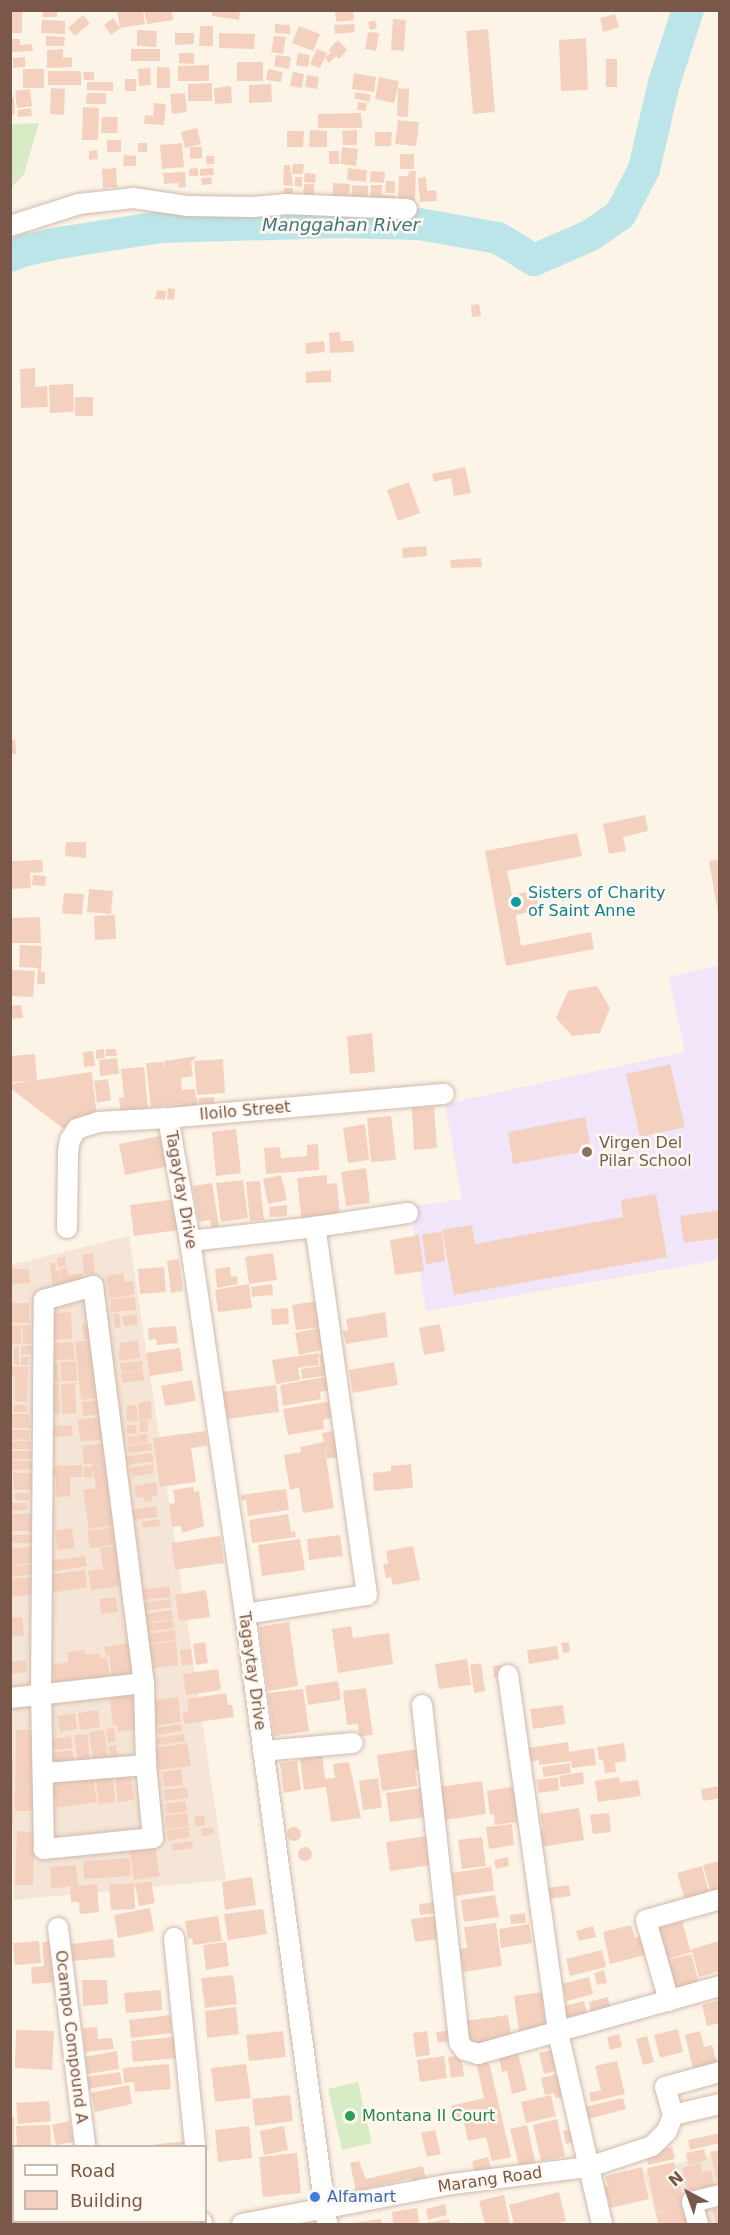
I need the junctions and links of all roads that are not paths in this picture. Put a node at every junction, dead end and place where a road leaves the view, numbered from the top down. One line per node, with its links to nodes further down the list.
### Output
1 (407, 209): 2 (street)
2 (10, 226)
3 (444, 1094): 4 (street, Iloilo Street)
4 (168, 1118): 7 (street, Iloilo Street); 8 (street, Tagaytay Drive)
5 (408, 1212): 6 (street)
6 (315, 1227): 8 (street); 9 (street)
7 (67, 1228)
8 (190, 1241): 9 (street, Tagaytay Drive)
9 (245, 1614): 16 (street, Tagaytay Drive)
10 (508, 1675): 24 (street)
11 (144, 1683): 12 (street); 12 (street); 17 (street)
12 (41, 1696): 13 (street); 18 (street)
13 (10, 1698)
14 (422, 1705): 24 (street)
15 (353, 1743): 16 (street)
16 (263, 1751): 32 (street, Tagaytay Drive)
17 (146, 1765): 18 (street); 18 (street)
18 (45, 1773)
19 (720, 1899): 23 (street)
20 (58, 1928): 28 (street, Ocampo Compound A)
21 (174, 1938): 29 (street)
22 (720, 1986): 23 (street)
23 (669, 2001): 24 (street)
24 (558, 2033): 30 (street)
25 (720, 2072): 27 (street)
26 (720, 2104): 27 (street)
27 (673, 2115): 30 (street, Marang Road)
28 (85, 2145)
29 (195, 2145)
30 (589, 2167): 32 (street, Marang Road); 34 (street)
31 (720, 2195): 35 (street)
32 (326, 2216): 33 (street, Marang Road)
33 (242, 2224)
34 (602, 2224)
35 (698, 2224)

